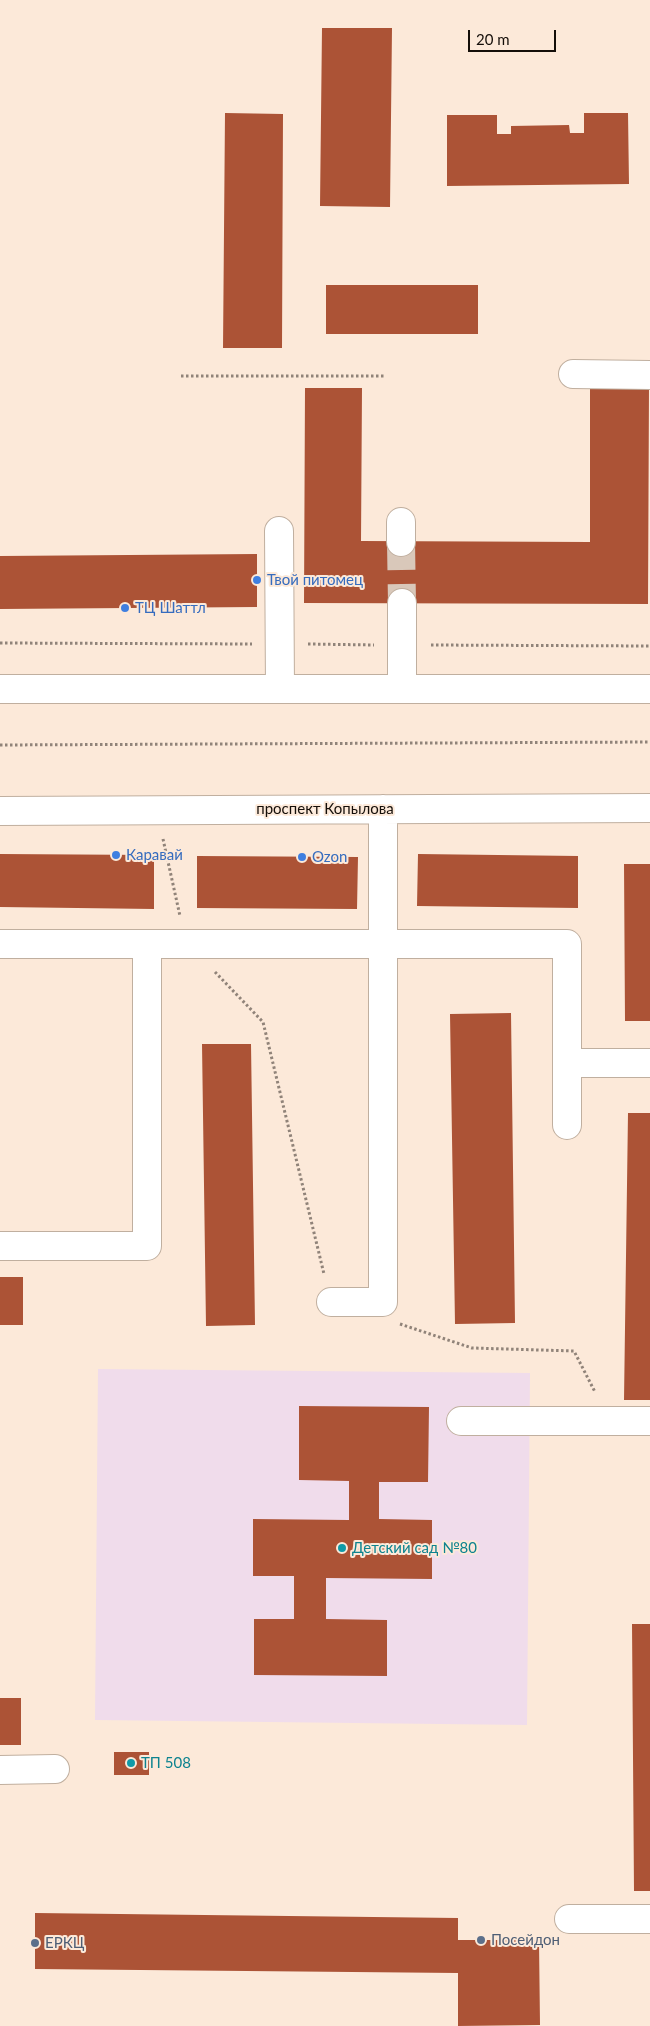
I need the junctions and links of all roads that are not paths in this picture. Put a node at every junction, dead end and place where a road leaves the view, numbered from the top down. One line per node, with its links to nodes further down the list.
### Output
1 (573, 374): 2 (street)
2 (650, 375)
3 (279, 531): 6 (street)
4 (402, 603): 7 (street)
5 (0, 689): 6 (street)
6 (280, 689): 7 (street)
7 (402, 689): 8 (street)
8 (650, 689)
9 (650, 808): 10 (street, проспект Копылова)
10 (383, 809): 11 (street, проспект Копылова); 14 (street)
11 (0, 811)
12 (0, 944): 13 (street)
13 (147, 944): 14 (street); 18 (street)
14 (383, 944): 15 (street); 19 (street)
15 (567, 1063): 16 (street); 17 (street)
16 (650, 1064)
17 (567, 1125)
18 (0, 1246)
19 (331, 1302)
20 (650, 1420): 21 (street)
21 (461, 1421)
22 (55, 1769): 23 (street)
23 (0, 1770)
24 (569, 1919): 25 (street)
25 (650, 1919)

